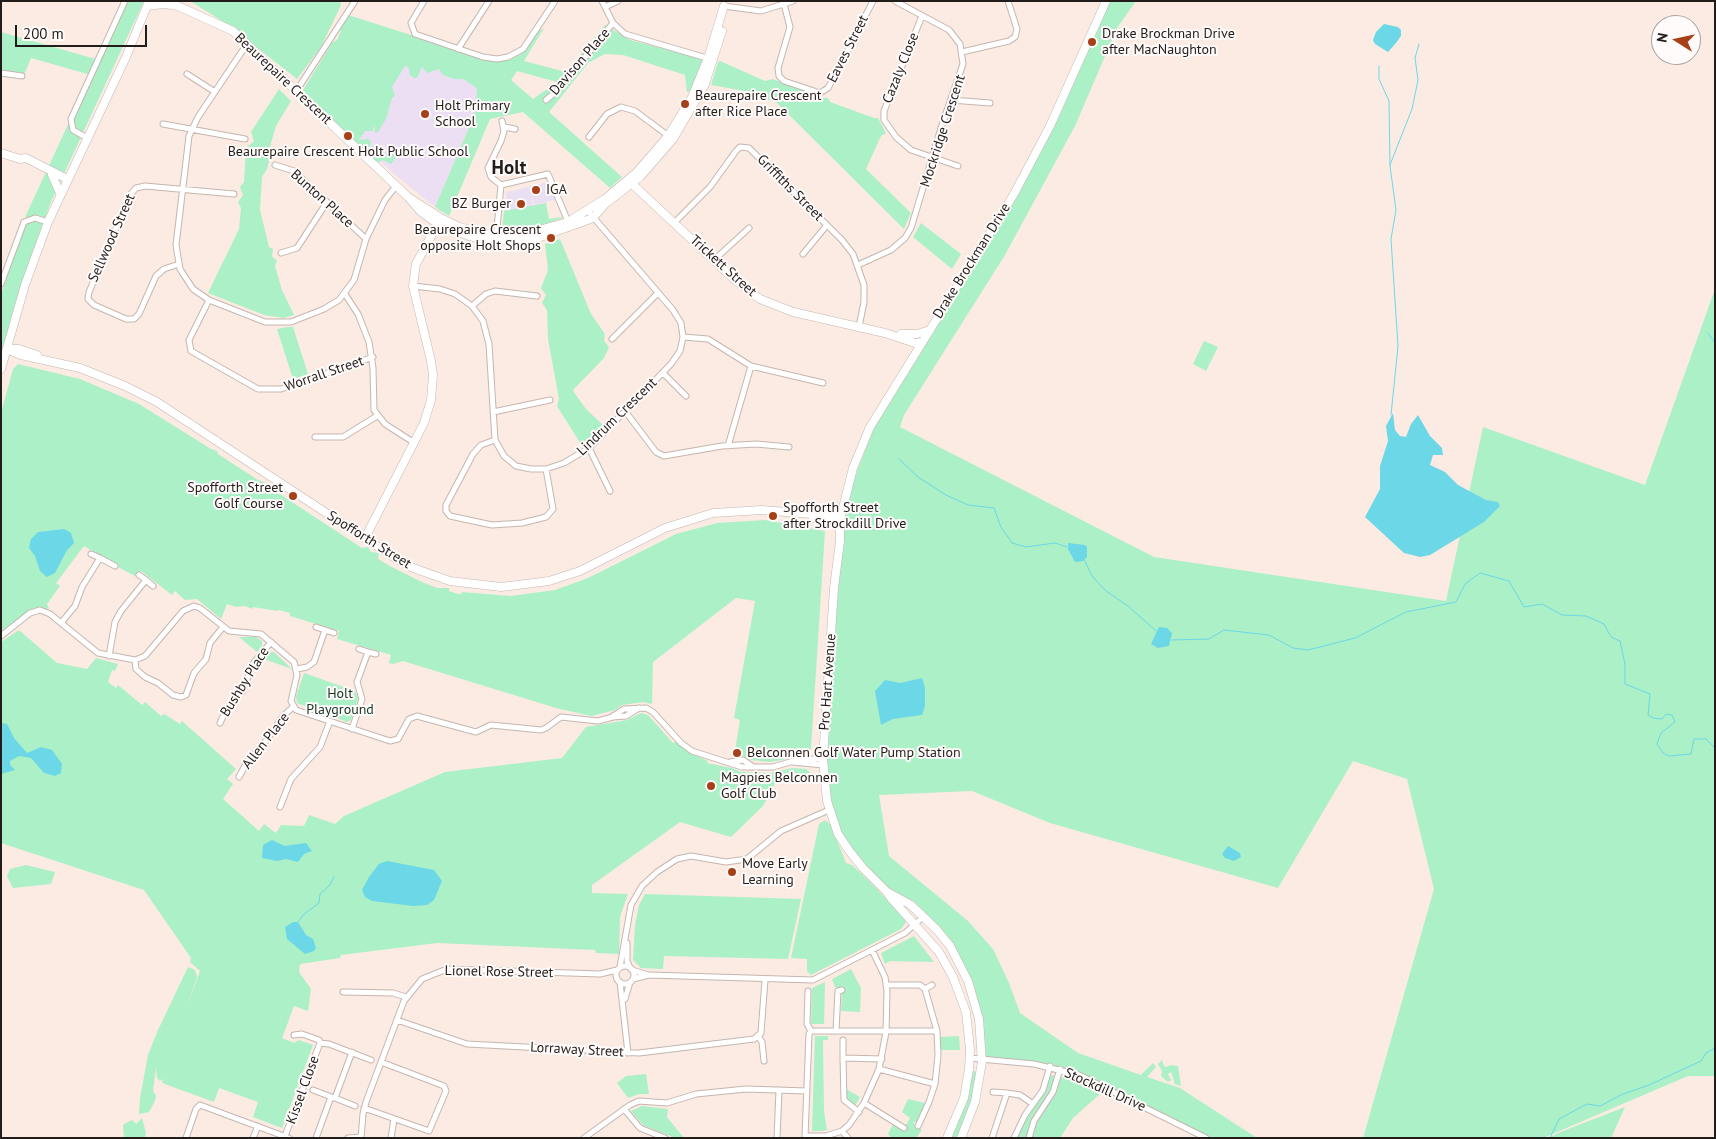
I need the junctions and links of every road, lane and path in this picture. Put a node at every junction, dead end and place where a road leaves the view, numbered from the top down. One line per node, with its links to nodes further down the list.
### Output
1 (125, 1): 41 (street)
2 (167, 1): 19 (street, Beaurepaire Crescent)
3 (174, 1): 19 (street, Beaurepaire Crescent)
4 (355, 1): 29 (street)
5 (424, 1): 23 (street)
6 (489, 1): 23 (street)
7 (555, 1): 23 (street)
8 (602, 1): 18 (street)
9 (618, 1): 18 (street)
10 (793, 1): 17 (street)
11 (873, 1): 17 (street, Eaves Street)
12 (895, 1): 20 (street)
13 (1008, 1): 24 (street)
14 (1106, 1): 79 (street, Drake Brockman Drive)
15 (148, 4): 19 (street); 41 (street)
16 (725, 4): 17 (street); 25 (street, Beaurepaire Crescent)
17 (784, 4)
18 (605, 7): 21 (street)
19 (183, 8): 22 (street, Beaurepaire Crescent)
20 (922, 16): 24 (street); 44 (street, Cazaly Close)
21 (613, 23): 25 (street); 31 (street, Davison Place)
22 (246, 46): 29 (street, Beaurepaire Crescent); 30 (street)
23 (458, 49)
24 (962, 52): 32 (street, Mockridge Crescent)
25 (711, 59): 40 (street, Beaurepaire Crescent)
26 (1, 73): 28 (street)
27 (186, 74): 30 (street)
28 (22, 76)
29 (296, 91): 52 (street, Beaurepaire Crescent)
30 (215, 92): 37 (street)
31 (546, 100)
32 (951, 100): 33 (street); 44 (street, Mockridge Crescent)
33 (990, 103)
34 (502, 120): 36 (street)
35 (163, 124): 37 (street)
36 (504, 127): 38 (street); 51 (street)
37 (192, 129): 42 (street); 53 (street)
38 (515, 129)
39 (588, 137): 40 (street)
40 (670, 137): 50 (street, Beaurepaire Crescent)
41 (87, 138): 46 (street)
42 (245, 139)
43 (1, 153): 48 (street)
44 (932, 158): 47 (street, Cazaly Close); 70 (street, Mockridge Crescent)
45 (275, 165): 56 (street, Bunton Place)
46 (73, 166): 48 (street); 49 (street)
47 (958, 166)
48 (53, 173): 49 (street); 54 (street)
49 (67, 179): 54 (street)
50 (632, 180): 57 (street, Beaurepaire Crescent); 60 (street, Trickett Street)
51 (501, 185): 61 (street); 64 (street)
52 (396, 186): 58 (street, Beaurepaire Crescent); 65 (street)
53 (182, 190): 55 (street); 69 (street); 69 (street, Sellwood Street)
54 (60, 193): 59 (street)
55 (234, 194)
56 (327, 202): 65 (street, Bunton Place); 66 (street)
57 (591, 214): 61 (street, Beaurepaire Crescent); 73 (street)
58 (440, 221): 64 (street, Beaurepaire Crescent); 72 (street)
59 (48, 222): 71 (street); 80 (street)
60 (675, 222): 62 (street, Griffiths Street); 68 (street, Trickett Street)
61 (569, 225): 64 (street, Beaurepaire Crescent)
62 (827, 225): 67 (street); 70 (street, Griffiths Street)
63 (749, 228): 68 (street)
64 (496, 238)
65 (366, 239): 74 (street)
66 (281, 253)
67 (803, 254)
68 (714, 260): 78 (street, Trickett Street)
69 (178, 264): 76 (street)
70 (858, 265): 78 (street, Griffiths Street)
71 (1, 284)
72 (413, 286): 77 (street, Lindrum Crescent); 100 (street)
73 (658, 293): 81 (street); 83 (street)
74 (345, 294): 76 (street); 87 (street)
75 (537, 296): 77 (street)
76 (209, 300): 87 (street, Worrall Street)
77 (472, 306): 96 (street, Lindrum Crescent)
78 (859, 327): 82 (street, Trickett Street)
79 (930, 330): 82 (street); 84 (street, Drake Brockman Drive)
80 (10, 334): 85 (street); 86 (street)
81 (683, 337): 90 (street); 91 (street, Lindrum Crescent)
82 (901, 337): 84 (street, Trickett Street); 88 (street)
83 (612, 339)
84 (922, 342): 88 (street, Drake Brockman Drive)
85 (7, 349): 86 (street, Spofforth Street); 89 (street)
86 (22, 353): 89 (street); 107 (street, Spofforth Street)
87 (372, 357): 97 (street)
88 (911, 360): 106 (street, Drake Brockman Drive)
89 (2, 366)
90 (751, 366): 92 (street); 101 (street)
91 (662, 373): 93 (street); 95 (street, Lindrum Crescent)
92 (823, 383)
93 (686, 396)
94 (550, 400): 96 (street)
95 (625, 411): 101 (street); 103 (street, Lindrum Crescent)
96 (493, 412): 99 (street, Lindrum Crescent)
97 (377, 416): 98 (street); 100 (street)
98 (315, 436)
99 (496, 440): 104 (street, Lindrum Crescent); 104 (street)
100 (413, 442): 107 (street)
101 (728, 446): 102 (street)
102 (789, 447)
103 (589, 448): 104 (street, Lindrum Crescent); 105 (street)
104 (546, 468)
105 (610, 491)
106 (840, 520): 107 (street, Spofforth Street); 131 (street, Pro Hart Avenue)
107 (362, 537)
108 (92, 554): 109 (street)
109 (100, 558): 110 (street); 114 (street)
110 (115, 566)
111 (139, 574): 112 (street)
112 (146, 580): 113 (street); 124 (street)
113 (154, 586)
114 (61, 623): 119 (street); 124 (street)
115 (223, 627): 120 (street); 125 (street); 125 (street)
116 (316, 627): 117 (street)
117 (325, 630): 118 (street); 126 (street)
118 (334, 633)
119 (1, 636)
120 (271, 642): 126 (street); 129 (street, Bushby Place)
121 (359, 648): 122 (street)
122 (368, 652): 123 (street); 130 (street)
123 (376, 654)
124 (110, 656): 125 (street)
125 (135, 660)
126 (297, 669): 127 (street)
127 (294, 707): 128 (street); 132 (street, Allen Place)
128 (330, 721): 130 (street); 133 (street)
129 (220, 723)
130 (352, 729): 131 (street)
131 (823, 762): 134 (street, Pro Hart Avenue)
132 (239, 777)
133 (280, 807)
134 (829, 810): 135 (street, Pro Hart Avenue); 138 (street)
135 (888, 892): 136 (street, Pro Hart Avenue); 137 (street, Pro Hart Avenue)
136 (924, 916): 137 (street); 169 (street, Pro Hart Avenue)
137 (915, 924): 139 (street); 167 (street, Pro Hart Avenue)
138 (626, 937): 140 (street); 141 (street)
139 (872, 950): 144 (street); 147 (street)
140 (619, 969): 141 (street, Lionel Rose Street); 142 (street, Lionel Rose Street); 145 (street)
141 (631, 969): 143 (street); 146 (street)
142 (600, 974): 145 (street, Lionel Rose Street); 153 (street, Lionel Rose Street)
143 (649, 975): 144 (street); 146 (street)
144 (765, 980): 161 (street)
145 (619, 981): 146 (street, Lionel Rose Street); 154 (street)
146 (631, 981): 154 (street)
147 (887, 985): 149 (street); 159 (street)
148 (932, 985): 149 (street)
149 (924, 989): 158 (street)
150 (842, 990): 157 (street)
151 (808, 991): 156 (street)
152 (343, 992): 153 (street)
153 (406, 997): 155 (street, Lionel Rose Street)
154 (624, 1002): 165 (street)
155 (397, 1020): 165 (street, Lorraway Street); 172 (street, Lionel Rose Street)
156 (811, 1031): 157 (street); 179 (street)
157 (836, 1031): 159 (street)
158 (937, 1031): 159 (street); 176 (street)
159 (886, 1032): 168 (street)
160 (294, 1035): 163 (street, Kissel Close)
161 (758, 1036): 165 (street, Lorraway Street); 171 (street)
162 (843, 1040): 166 (street)
163 (320, 1043): 164 (street); 196 (street, Kissel Close)
164 (352, 1052): 170 (street); 182 (street)
165 (628, 1053)
166 (843, 1058): 168 (street); 188 (street)
167 (970, 1058): 169 (street, Stockdill Drive); 210 (street, Pro Hart Avenue)
168 (882, 1059): 174 (street)
169 (982, 1059): 173 (street, Stockdill Drive); 211 (street, Pro Hart Avenue)
170 (371, 1060)
171 (764, 1061)
172 (381, 1062): 186 (street, Lionel Rose Street); 193 (street)
173 (1050, 1066): 175 (street, Stockdill Drive); 184 (street)
174 (879, 1069): 176 (street); 183 (street)
175 (1060, 1069): 214 (street); 215 (street, Stockdill Drive)
176 (935, 1084): 191 (street)
177 (313, 1090): 182 (street)
178 (779, 1090): 179 (street); 187 (street); 208 (street)
179 (806, 1091): 198 (street)
180 (993, 1092): 181 (street)
181 (1007, 1093): 184 (street); 212 (street)
182 (333, 1097): 185 (street); 201 (street)
183 (864, 1103): 188 (street); 192 (street)
184 (1033, 1104): 213 (street)
185 (355, 1106)
186 (364, 1108): 189 (street); 197 (street, Lionel Rose Street)
187 (624, 1109): 195 (street); 207 (street)
188 (859, 1112): 194 (street)
189 (394, 1119): 193 (street); 203 (street)
190 (258, 1126): 196 (street); 199 (street); 200 (street)
191 (918, 1126)
192 (904, 1128)
193 (429, 1131): 204 (street)
194 (842, 1131): 198 (street); 209 (street)
195 (591, 1132): 205 (street); 206 (street)
196 (287, 1137)
197 (361, 1137): 202 (street)
198 (805, 1137)
199 (186, 1138)
200 (253, 1138)
201 (316, 1138)
202 (348, 1138)
203 (391, 1138)
204 (430, 1138)
205 (584, 1138)
206 (595, 1138)
207 (665, 1138)
208 (777, 1138)
209 (848, 1138)
210 (947, 1138)
211 (961, 1138)
212 (992, 1138)
213 (1014, 1138)
214 (1029, 1138)
215 (1206, 1138)

